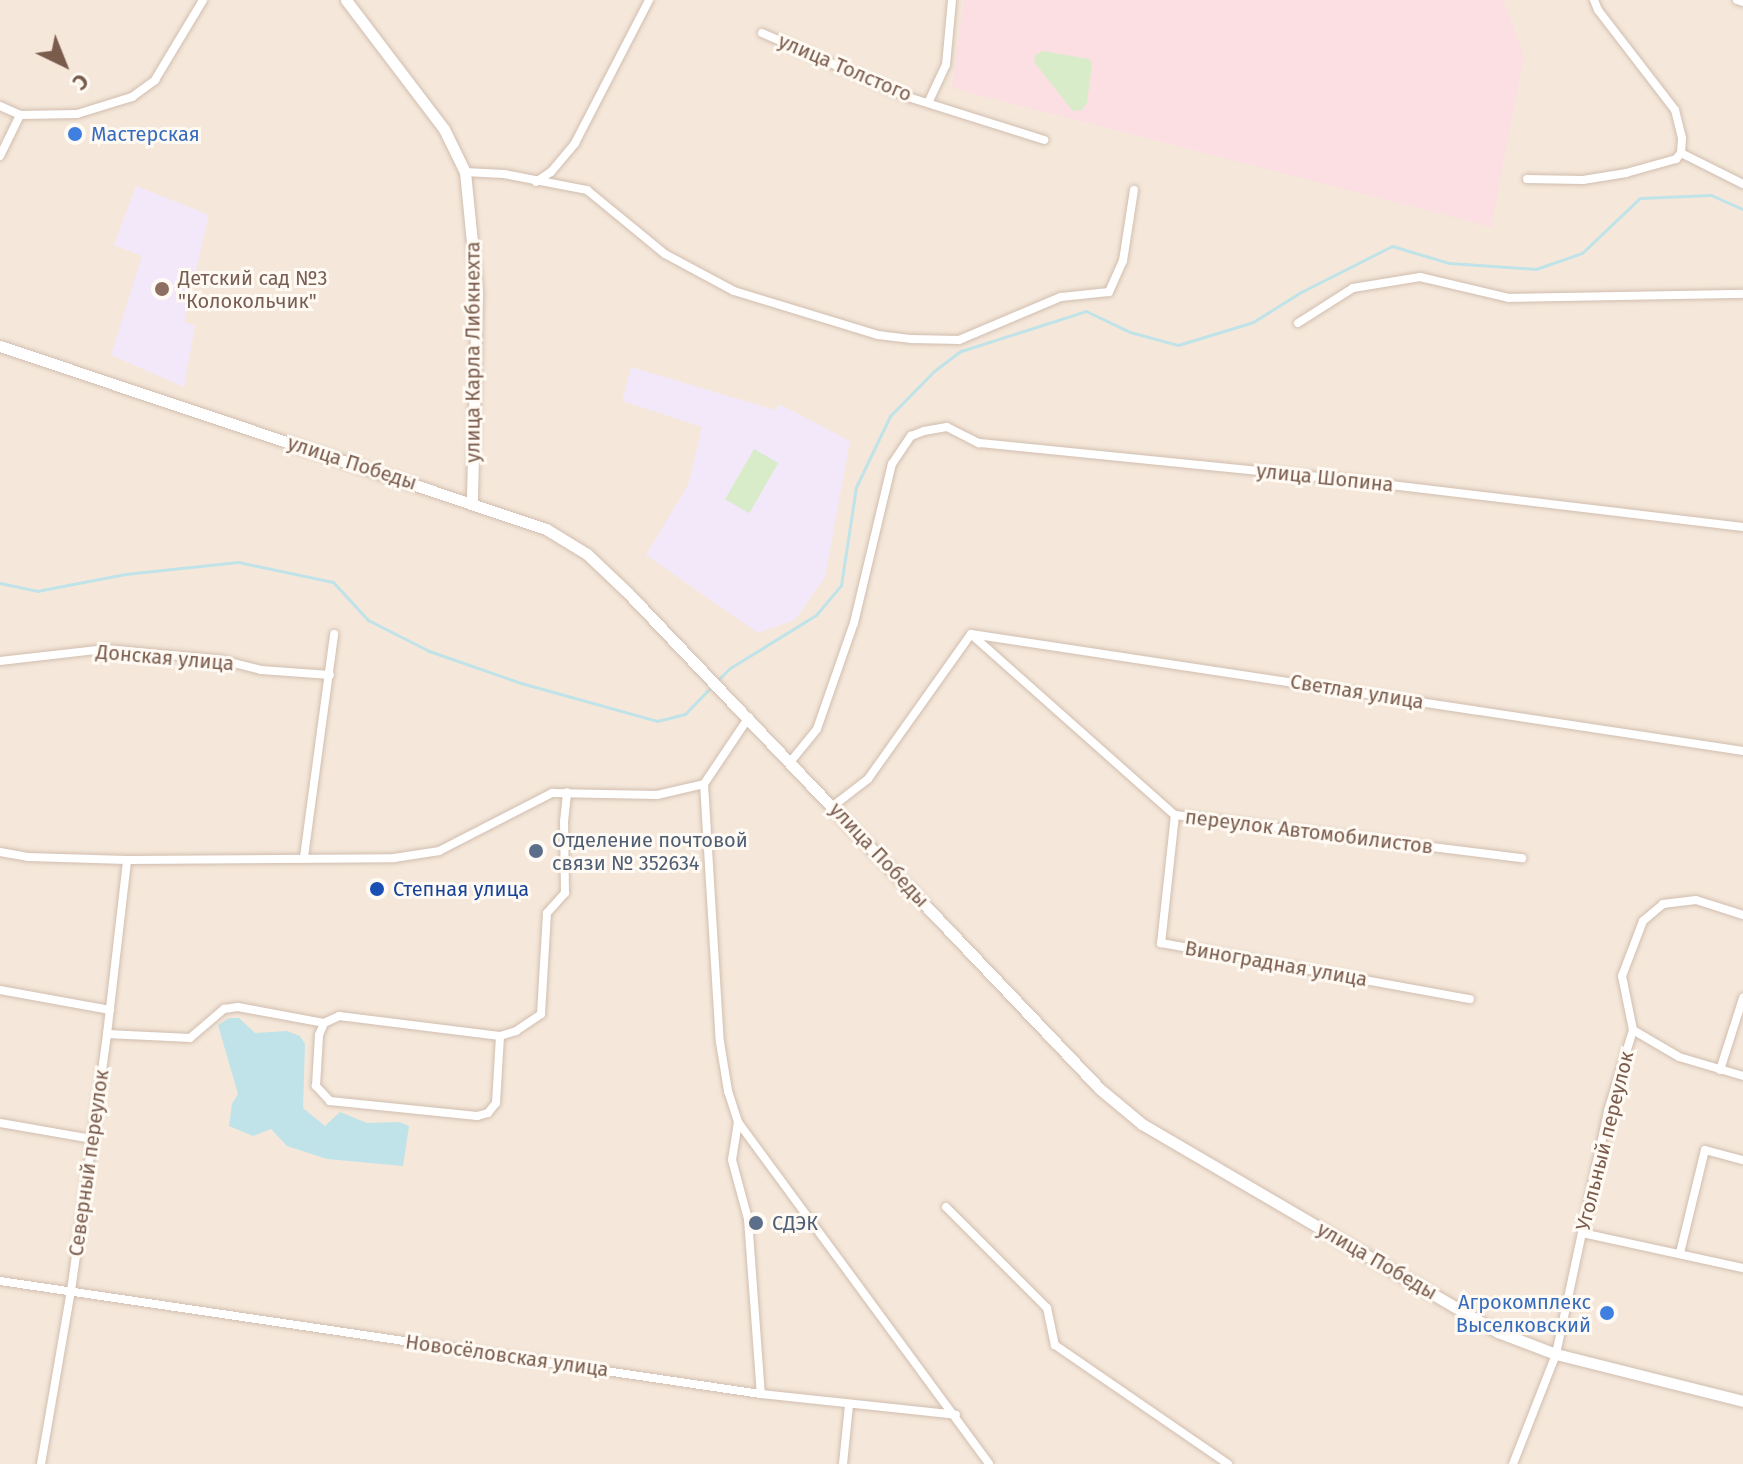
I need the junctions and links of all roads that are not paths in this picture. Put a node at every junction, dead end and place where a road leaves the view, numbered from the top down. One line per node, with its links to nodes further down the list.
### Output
1 (203, 0): 11 (street)
2 (346, 0): 15 (street, улица Карла Либкнехта)
3 (649, 0): 17 (street)
4 (952, 0): 9 (street, улица Толстого)
5 (1594, 0): 13 (street)
6 (1737, 0): 7 (street)
7 (1743, 2)
8 (762, 33): 9 (street, улица Толстого)
9 (929, 101): 12 (street, улица Толстого)
10 (0, 106): 11 (street)
11 (20, 115): 14 (street)
12 (1044, 140)
13 (1681, 153): 16 (street); 18 (street)
14 (0, 156)
15 (465, 172): 17 (street); 23 (street, улица Карла Либкнехта)
16 (1527, 179)
17 (536, 182): 19 (street)
18 (1743, 184)
19 (1134, 190)
20 (1743, 294): 21 (street)
21 (1298, 323)
22 (0, 346): 23 (street, улица Победы)
23 (472, 503): 29 (street, улица Победы)
24 (1743, 527): 31 (street, улица Шопина)
25 (334, 634): 28 (street)
26 (971, 634): 30 (street, Светлая улица); 34 (street); 35 (street, переулок Автомобилистов)
27 (0, 661): 28 (street, Донская улица)
28 (330, 675): 37 (street)
29 (749, 717): 31 (street, улица Победы); 32 (street)
30 (1743, 751)
31 (791, 761): 34 (street, улица Победы)
32 (704, 784): 33 (street); 51 (street)
33 (567, 792): 37 (street); 48 (street)
34 (833, 806): 61 (street, улица Победы)
35 (1175, 815): 38 (street, переулок Автомобилистов); 43 (street, Виноградная улица)
36 (0, 852): 39 (street)
37 (304, 857): 39 (street)
38 (1522, 858)
39 (127, 860): 44 (street, Северный переулок)
40 (1743, 915): 46 (street, Угольный переулок)
41 (0, 990): 44 (street)
42 (1743, 998): 49 (street)
43 (1470, 999)
44 (110, 1010): 47 (street, Северный переулок)
45 (324, 1023): 47 (street); 48 (street); 48 (street)
46 (1633, 1030): 49 (street); 56 (street, Угольный переулок)
47 (107, 1034): 53 (street, Северный переулок)
48 (500, 1036)
49 (1720, 1070): 50 (street)
50 (1743, 1076)
51 (738, 1122): 62 (street); 65 (street)
52 (0, 1123): 53 (street)
53 (92, 1139): 60 (street, Северный переулок)
54 (1743, 1160): 57 (street)
55 (946, 1207): 69 (street)
56 (1582, 1233): 57 (street); 61 (street, Угольный переулок)
57 (1680, 1253): 58 (street)
58 (1743, 1268)
59 (0, 1281): 60 (street, Новосёловская улица)
60 (71, 1291): 62 (street, Новосёловская улица); 66 (street, Северный переулок)
61 (1556, 1354): 63 (street, улица Победы); 70 (street, Угольный переулок)
62 (761, 1394): 64 (street, Новосёловская улица)
63 (1743, 1401)
64 (849, 1405): 65 (street, Новосёловская улица); 67 (street)
65 (956, 1415): 68 (street)
66 (41, 1464)
67 (843, 1464)
68 (989, 1464)
69 (1228, 1464)
70 (1513, 1464)

